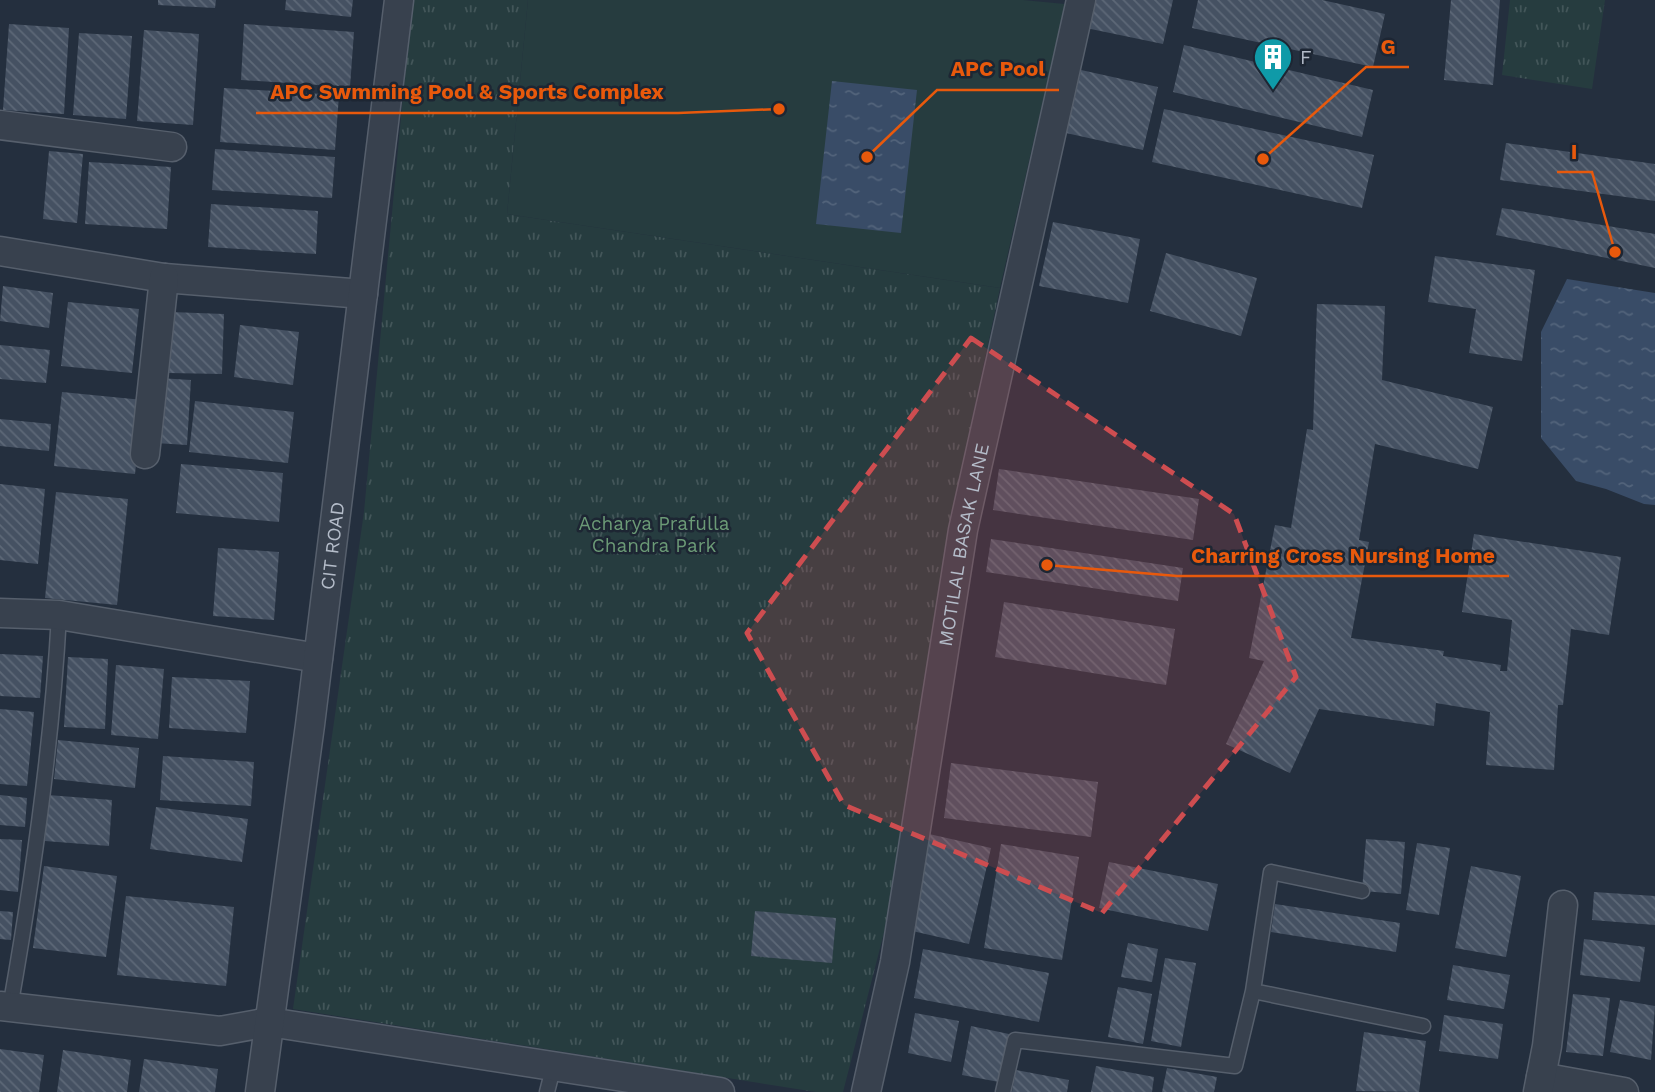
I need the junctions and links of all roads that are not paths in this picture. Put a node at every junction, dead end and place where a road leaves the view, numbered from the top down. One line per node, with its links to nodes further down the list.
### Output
1 (398, 0): 7 (street, CIT ROAD)
2 (1081, 0): 22 (street, MOTILAL BASAK LANE)
3 (0, 125): 4 (street)
4 (172, 147)
5 (0, 251): 6 (street)
6 (164, 278): 7 (street); 8 (street)
7 (363, 294): 11 (street, CIT ROAD)
8 (145, 454)
9 (0, 613): 10 (street)
10 (59, 615): 11 (street); 15 (lane)
11 (318, 658): 16 (street, CIT ROAD)
12 (1362, 891): 14 (lane)
13 (1563, 905): 19 (street)
14 (1253, 991): 17 (lane); 23 (lane)
15 (5, 1007): 16 (street)
16 (269, 1022): 18 (street); 20 (street, CIT ROAD)
17 (1423, 1026)
18 (550, 1079): 21 (street)
19 (1539, 1085): 24 (street)
20 (260, 1092)
21 (720, 1092)
22 (866, 1092)
23 (1003, 1092)
24 (1624, 1092)

